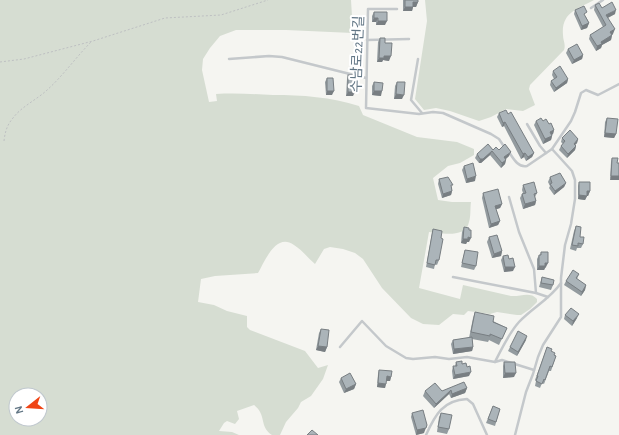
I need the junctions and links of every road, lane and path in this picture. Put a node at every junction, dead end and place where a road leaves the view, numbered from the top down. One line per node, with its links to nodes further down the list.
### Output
1 (268, 0): 7 (path)
2 (603, 0): 3 (lane)
3 (591, 8)
4 (397, 10): 6 (lane, 수남로22번길)
5 (409, 39): 6 (lane)
6 (367, 40): 11 (lane, 수남로22번길)
7 (93, 41): 10 (path); 15 (path)
8 (229, 59): 11 (lane)
9 (418, 59): 13 (lane)
10 (0, 62)
11 (366, 78): 13 (lane, 수남로22번길)
12 (619, 84): 16 (lane, 수남로22번길)
13 (423, 114): 17 (lane, 수남로22번길)
14 (527, 124): 17 (lane)
15 (4, 141)
16 (552, 149): 17 (lane, 수남로22번길); 20 (lane)
17 (546, 153)
18 (509, 197): 21 (lane)
19 (453, 277): 21 (lane)
20 (562, 283): 22 (lane); 25 (lane)
21 (536, 293): 22 (lane)
22 (549, 297): 24 (lane)
23 (340, 347): 24 (lane)
24 (495, 362): 25 (lane)
25 (534, 370): 28 (lane)
26 (426, 435): 27 (lane)
27 (487, 435)
28 (515, 435)

